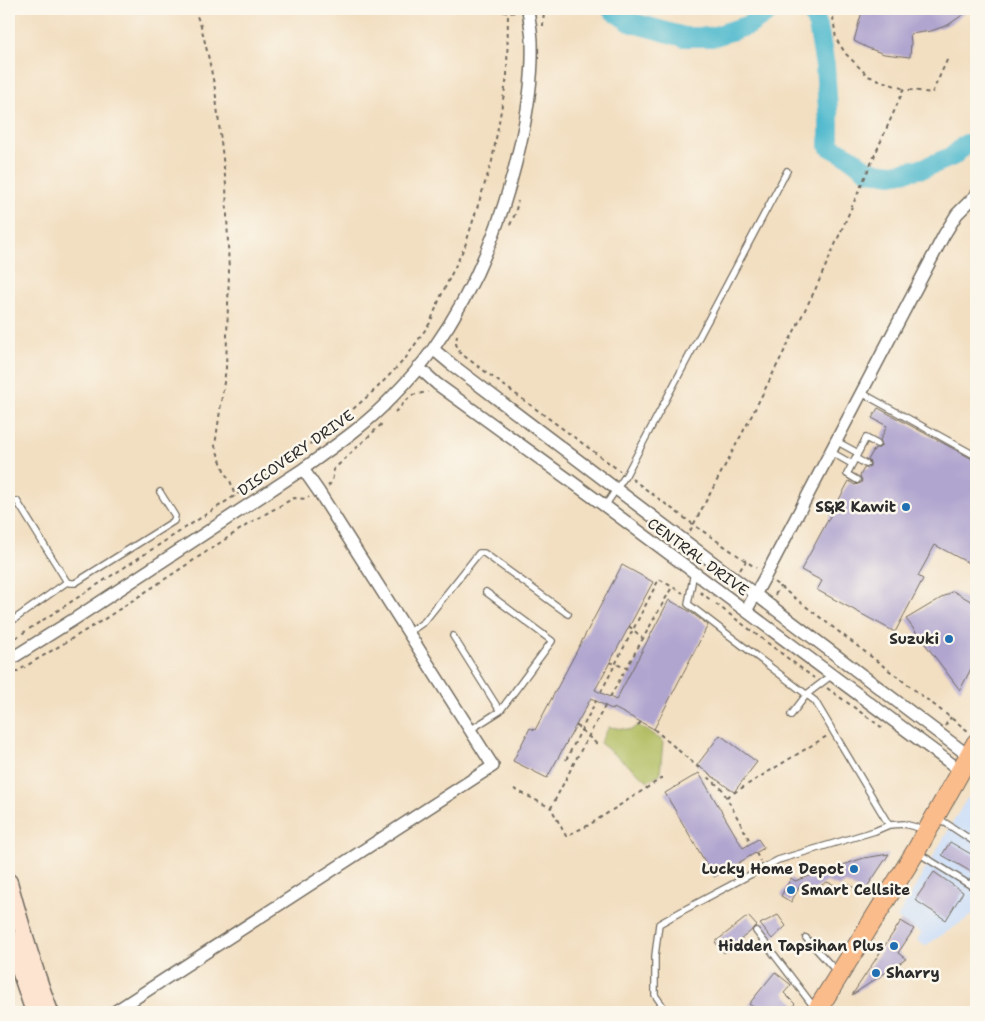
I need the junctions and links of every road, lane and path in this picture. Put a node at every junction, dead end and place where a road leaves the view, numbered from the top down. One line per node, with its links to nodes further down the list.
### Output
1 (194, 9): 32 (path)
2 (494, 9): 32 (path)
3 (528, 9): 14 (street, DISCOVERY DRIVE)
4 (544, 9): 6 (path)
5 (832, 9): 8 (path)
6 (542, 28)
7 (948, 58): 8 (path)
8 (904, 89): 35 (path)
9 (786, 171): 27 (lane)
10 (976, 195): 17 (street)
11 (519, 196): 12 (path)
12 (506, 232)
13 (457, 334): 27 (path)
14 (433, 349): 15 (street, DISCOVERY DRIVE); 29 (street, CENTRAL DRIVE)
15 (418, 367): 26 (street, DISCOVERY DRIVE); 34 (street, CENTRAL DRIVE)
16 (431, 391): 18 (path)
17 (862, 393): 20 (street); 23 (lane)
18 (393, 414)
19 (386, 420): 31 (path)
20 (836, 441): 22 (street); 24 (lane)
21 (878, 444): 24 (lane)
22 (831, 452): 24 (lane); 38 (street)
23 (976, 456)
24 (855, 458): 25 (lane); 28 (lane)
25 (866, 464)
26 (303, 469): 31 (street); 54 (street, DISCOVERY DRIVE)
27 (626, 475): 29 (lane); 35 (path)
28 (858, 480)
29 (617, 488): 34 (lane); 36 (street, CENTRAL DRIVE)
30 (160, 492): 39 (lane)
31 (319, 492): 49 (street); 59 (path)
32 (235, 496): 52 (path)
33 (17, 501): 39 (lane)
34 (605, 506): 37 (street, CENTRAL DRIVE)
35 (694, 526): 36 (path); 38 (path)
36 (684, 540): 42 (street, CENTRAL DRIVE)
37 (694, 572): 43 (lane); 44 (street, CENTRAL DRIVE)
38 (766, 575): 42 (street); 75 (path)
39 (67, 582): 46 (lane)
40 (672, 587): 43 (path); 48 (path); 51 (path)
41 (486, 592): 66 (lane)
42 (756, 594): 44 (street); 75 (street, CENTRAL DRIVE)
43 (689, 596): 62 (lane)
44 (746, 611): 60 (street, CENTRAL DRIVE)
45 (568, 614): 49 (lane)
46 (9, 623)
47 (629, 626): 48 (path)
48 (633, 630): 51 (path); 56 (path)
49 (408, 633): 70 (street)
50 (453, 636): 66 (lane)
51 (643, 639): 53 (path); 57 (path)
52 (9, 642)
53 (646, 642)
54 (9, 660)
55 (610, 662): 56 (path)
56 (615, 664): 57 (path); 61 (path)
57 (627, 668): 58 (path); 63 (path)
58 (632, 670)
59 (9, 672)
60 (832, 675): 62 (lane); 75 (street, CENTRAL DRIVE)
61 (601, 692)
62 (807, 694): 67 (lane); 72 (lane)
63 (610, 697)
64 (596, 701): 71 (path)
65 (605, 706): 73 (path)
66 (500, 712): 70 (lane)
67 (791, 715)
68 (576, 725): 71 (path)
69 (654, 729): 77 (path)
70 (470, 730): 96 (street)
71 (581, 730): 73 (path); 76 (path)
72 (834, 732): 81 (path); 84 (lane)
73 (588, 736): 74 (path); 82 (path)
74 (599, 746)
75 (969, 750): 83 (main road)
76 (566, 760)
77 (700, 769)
78 (708, 777): 81 (path)
79 (662, 778): 82 (path)
80 (514, 789): 82 (path)
81 (727, 798): 85 (path)
82 (552, 808)
83 (932, 823): 84 (lane); 86 (lane); 87 (main road)
84 (889, 825): 97 (lane)
85 (751, 843)
86 (976, 843)
87 (916, 852): 88 (lane); 93 (main road)
88 (976, 876)
89 (9, 882): 95 (main road)
90 (756, 931): 98 (lane)
91 (9, 938): 94 (main road)
92 (806, 938): 93 (lane)
93 (840, 975): 98 (main road)
94 (34, 1012)
95 (50, 1012)
96 (114, 1012)
97 (667, 1012)
98 (817, 1012)

